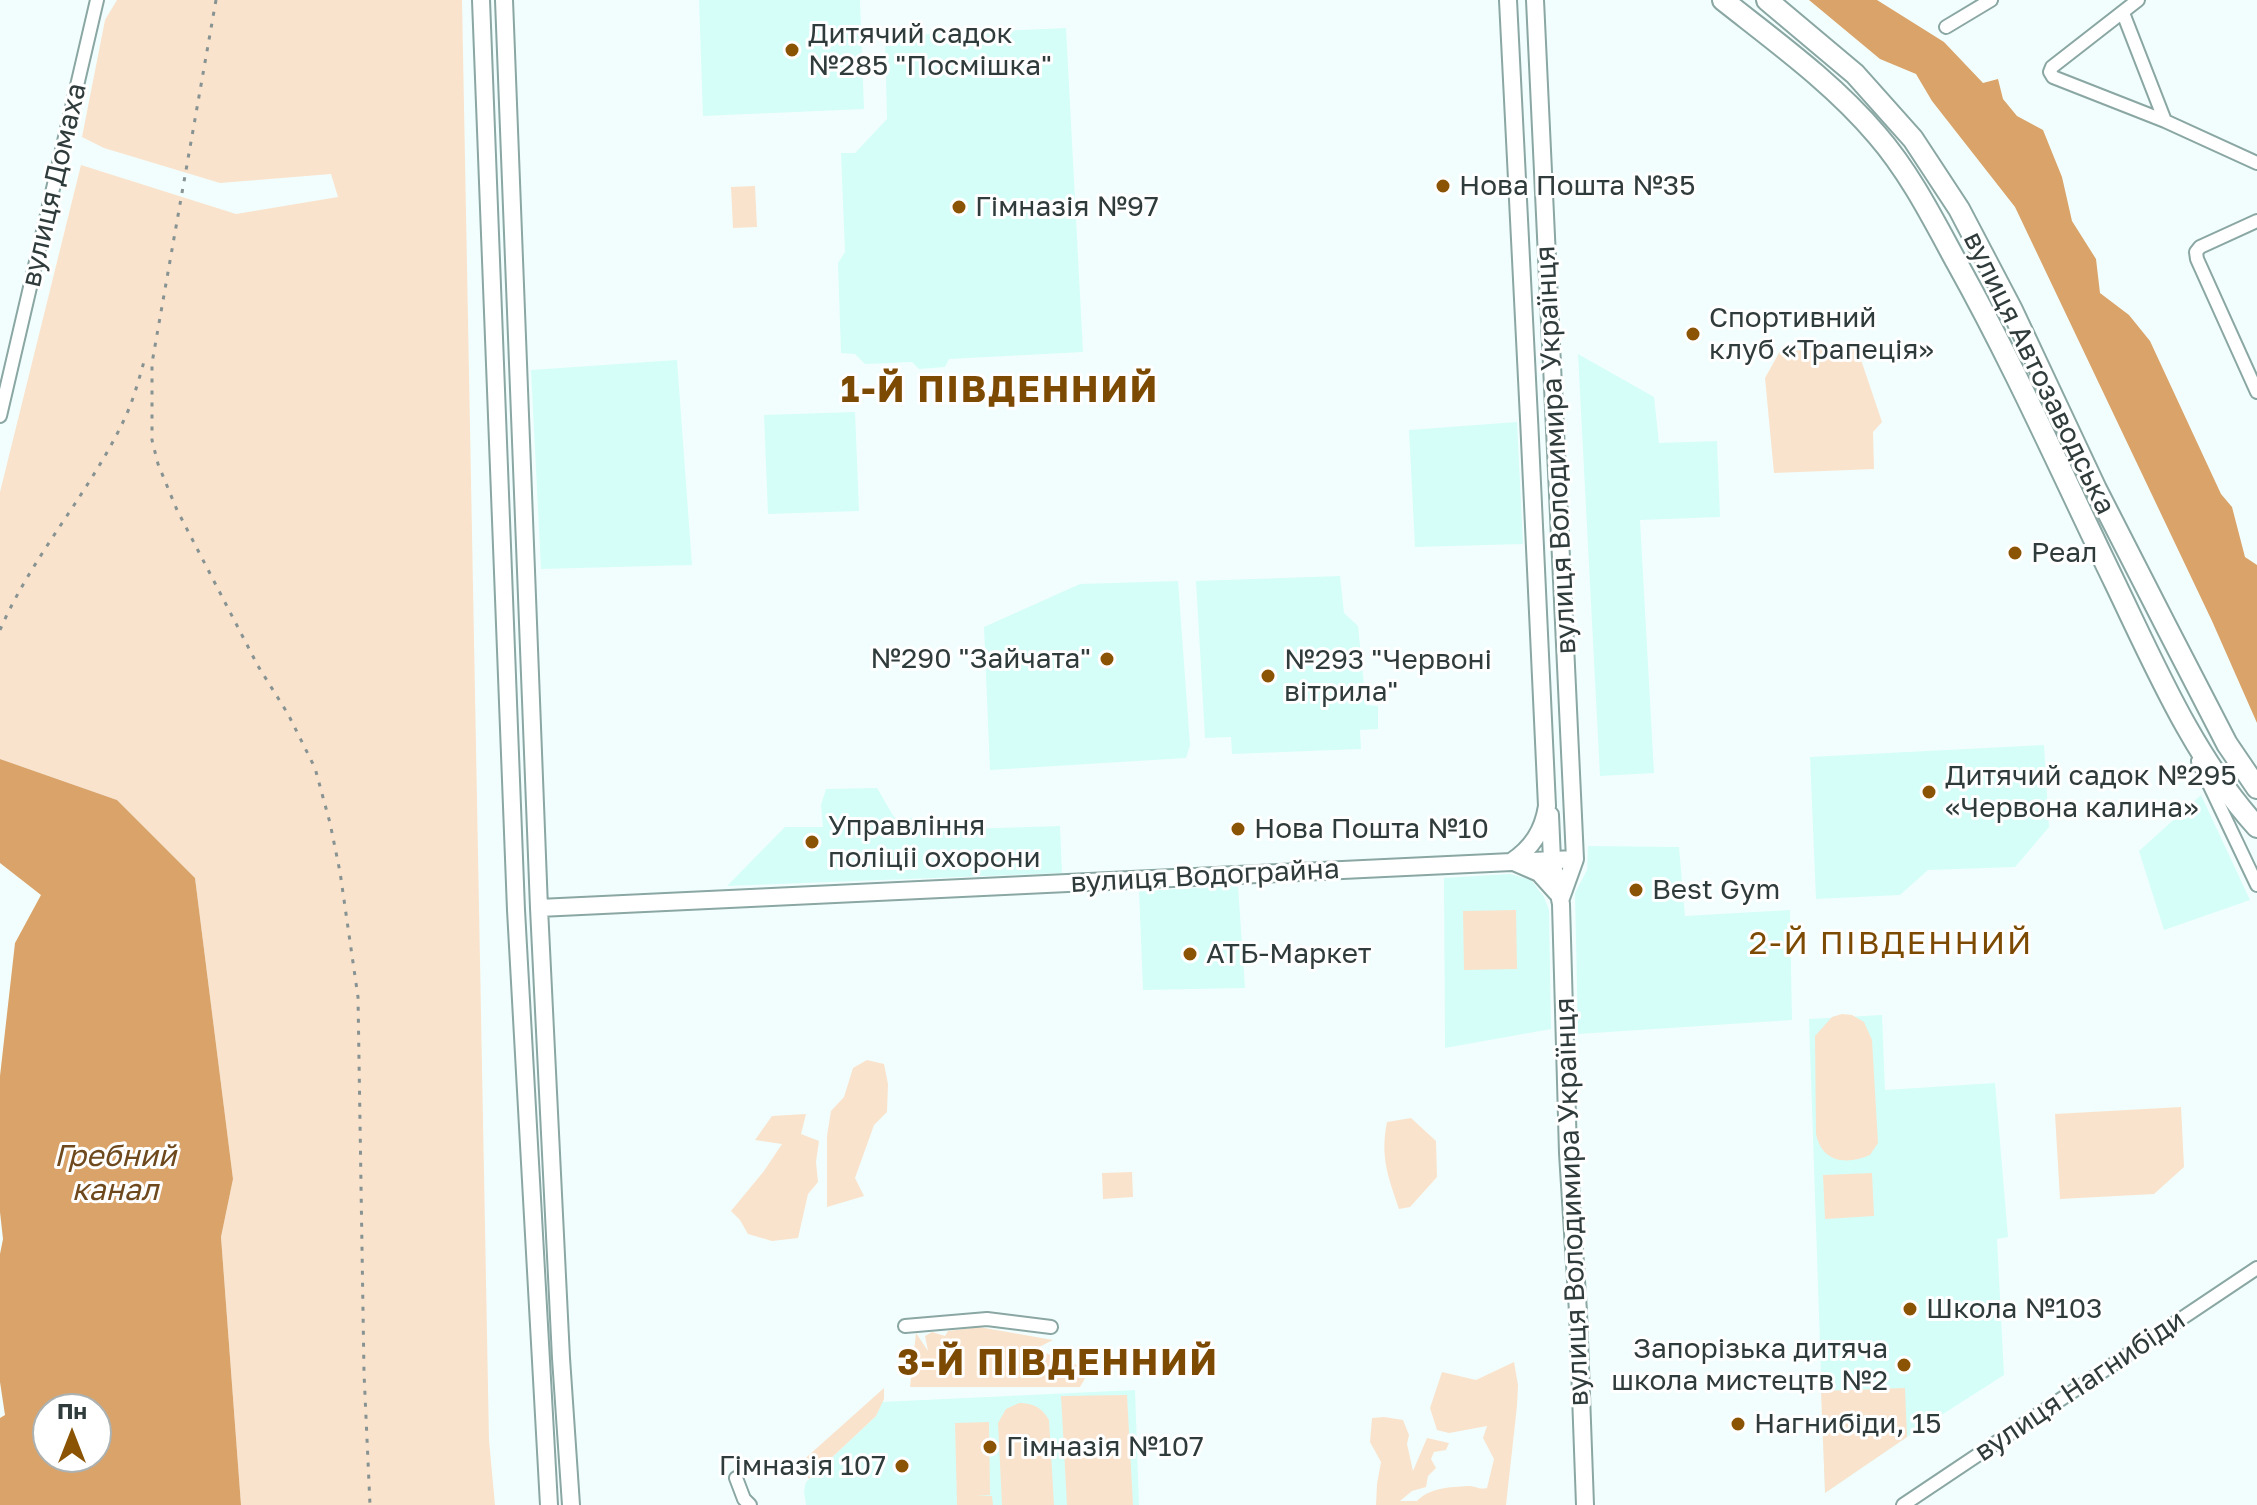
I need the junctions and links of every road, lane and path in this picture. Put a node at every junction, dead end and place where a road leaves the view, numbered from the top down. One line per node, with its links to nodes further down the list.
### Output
1 (97, 0): 18 (street, вулиця Домаха)
2 (481, 0): 31 (street)
3 (504, 0): 30 (street)
4 (1508, 0): 23 (street, вулиця Володимира Українця)
5 (1535, 0): 25 (street, вулиця Володимира Українця)
6 (1723, 0): 16 (main road, вулиця Автозаводська)
7 (1767, 0): 15 (main road, вулиця Автозаводська)
8 (1991, 0): 11 (street)
9 (2138, 0): 10 (street)
10 (2123, 13): 12 (street); 12 (street)
11 (1946, 27)
12 (2165, 121): 13 (street)
13 (2257, 163)
14 (2257, 221): 17 (street)
15 (2012, 310): 16 (main road); 19 (main road, вулиця Автозаводська)
16 (1990, 323): 20 (main road, вулиця Автозаводська)
17 (2257, 392)
18 (0, 416)
19 (2165, 624): 20 (main road); 22 (main road, вулиця Автозаводська)
20 (2141, 637): 21 (main road, вулиця Автозаводська)
21 (2188, 728): 24 (main road, вулиця Автозаводська); 28 (street, вулиця Автозаводська)
22 (2257, 788)
23 (1547, 806): 26 (street, вулиця Володимира Українця); 27 (street)
24 (2257, 827)
25 (1575, 859): 26 (street, вулиця Водограйна); 29 (street, вулиця Володимира Українця)
26 (1552, 860): 27 (street, вулиця Водограйна); 29 (street, вулиця Володимира Українця)
27 (1511, 862): 29 (street); 30 (street, вулиця Водограйна)
28 (2257, 885)
29 (1561, 898): 39 (street, вулиця Володимира Українця)
30 (539, 908): 31 (street, вулиця Водограйна); 37 (street)
31 (516, 910): 36 (street)
32 (2257, 1268): 40 (street, вулиця Нагнибіди)
33 (905, 1326): 34 (street)
34 (1051, 1327)
35 (736, 1478): 38 (street)
36 (549, 1505)
37 (571, 1505)
38 (750, 1505)
39 (1585, 1505)
40 (1903, 1505)

